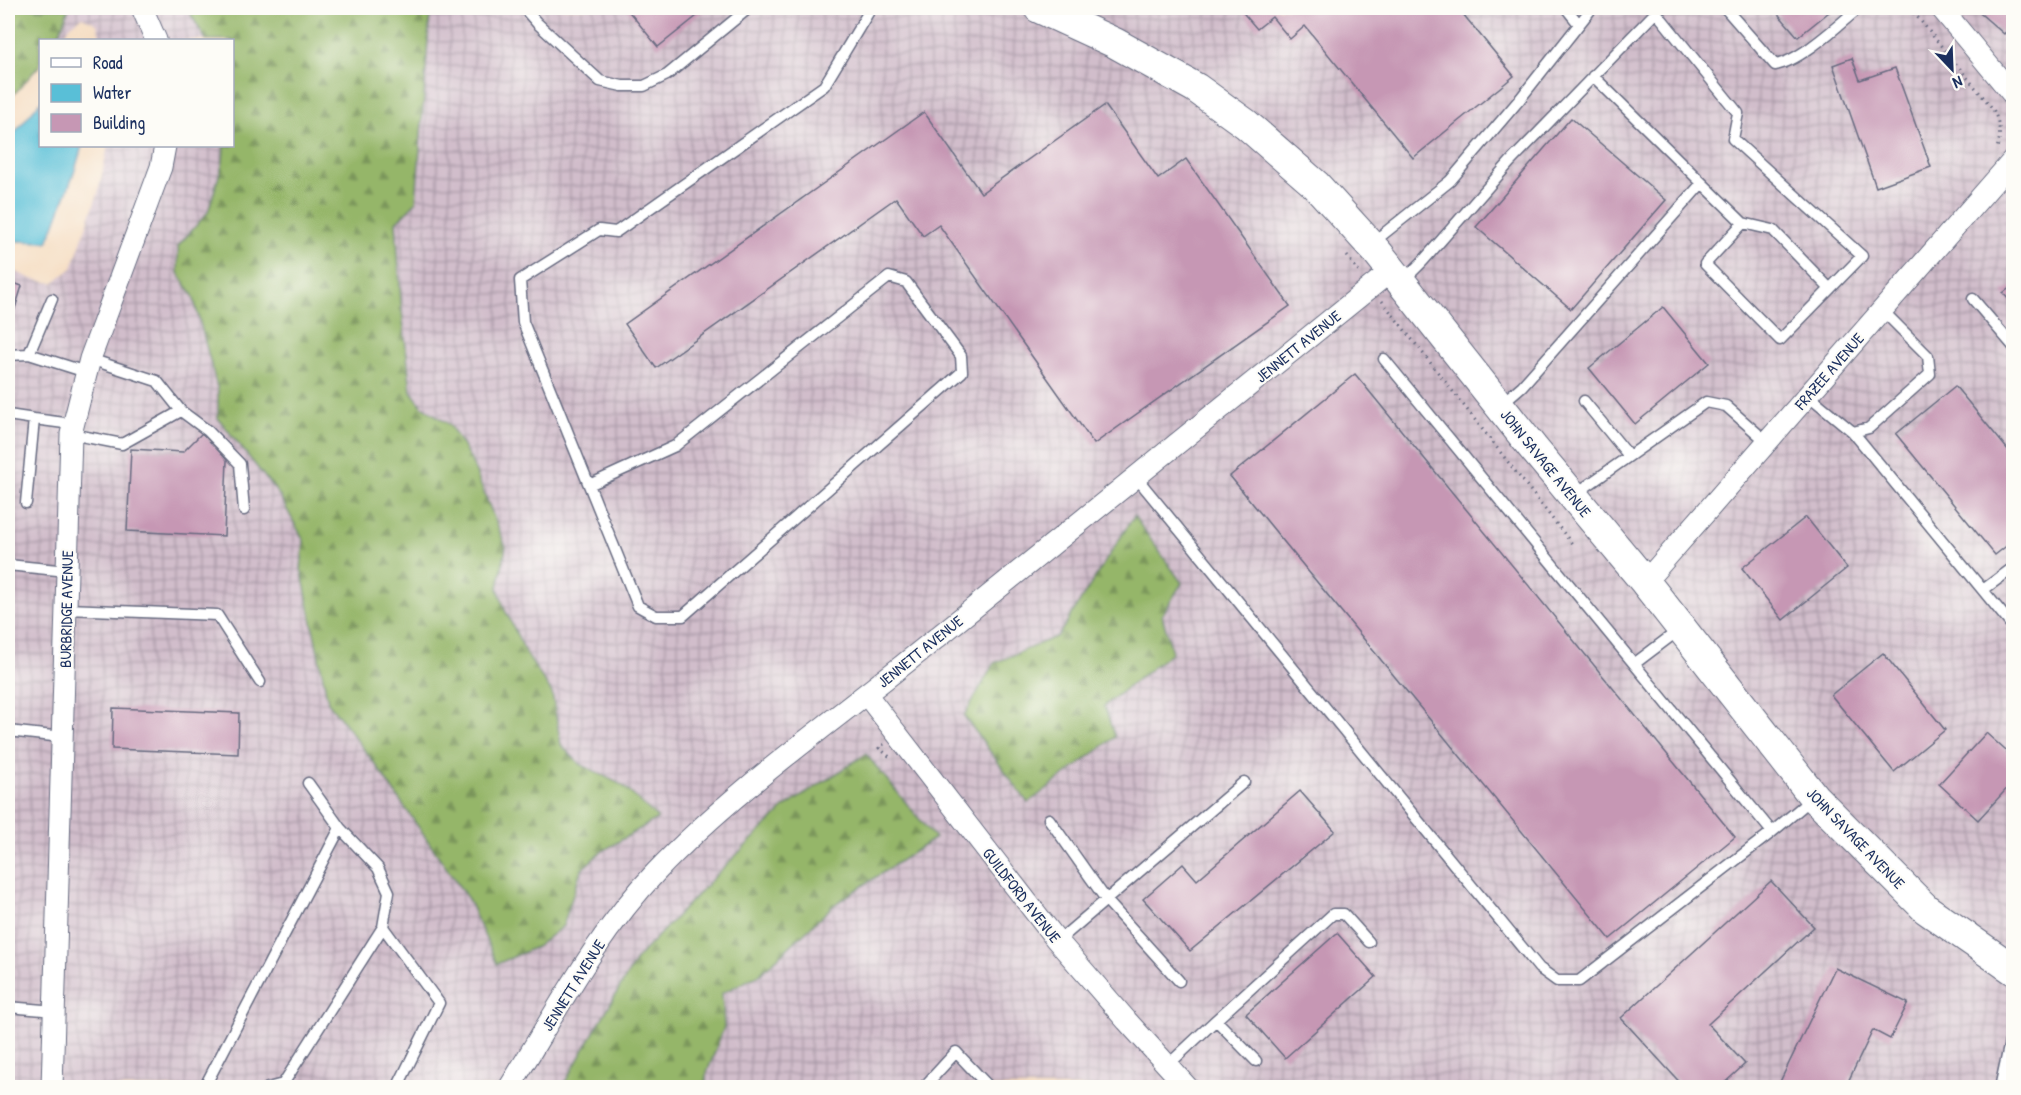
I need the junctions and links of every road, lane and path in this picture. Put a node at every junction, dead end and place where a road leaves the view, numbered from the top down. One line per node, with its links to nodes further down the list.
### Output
1 (142, 8): 13 (street)
2 (524, 8): 3 (lane)
3 (749, 8)
4 (872, 8): 43 (lane)
5 (1039, 8): 20 (main road, JOHN SAVAGE AVENUE)
6 (1566, 8): 12 (lane)
7 (1592, 8): 12 (lane)
8 (1725, 8): 9 (lane)
9 (1859, 8)
10 (1910, 8): 17 (path)
11 (1941, 8): 15 (street)
12 (1578, 23): 20 (lane)
13 (156, 39)
14 (1593, 76): 18 (lane); 22 (lane); 23 (lane)
15 (2013, 96)
16 (165, 147): 31 (street, BURBRIDGE AVENUE)
17 (2004, 157): 26 (street, FRAZEE AVENUE)
18 (1702, 183): 19 (lane); 34 (lane)
19 (1743, 223): 23 (lane); 23 (lane)
20 (1371, 244): 22 (main road, JOHN SAVAGE AVENUE)
21 (1342, 250): 22 (path)
22 (1388, 280): 34 (main road, JOHN SAVAGE AVENUE); 42 (street, JENNETT AVENUE); 47 (path)
23 (1830, 290)
24 (52, 299): 28 (lane)
25 (1973, 299): 27 (lane)
26 (1882, 310): 32 (street, FRAZEE AVENUE); 39 (lane)
27 (2013, 347)
28 (29, 354): 29 (lane); 31 (lane)
29 (8, 355)
30 (1384, 359): 56 (lane)
31 (88, 365): 35 (lane); 38 (street, BURBRIDGE AVENUE)
32 (1808, 394): 39 (lane); 40 (street, FRAZEE AVENUE)
33 (1584, 401): 41 (lane)
34 (1500, 406): 44 (main road, JOHN SAVAGE AVENUE)
35 (181, 411): 38 (lane); 46 (lane)
36 (8, 415): 37 (lane)
37 (34, 419): 38 (lane); 45 (lane)
38 (71, 429): 49 (street, BURBRIDGE AVENUE)
39 (1853, 432): 52 (lane)
40 (1767, 442): 41 (lane); 51 (street, FRAZEE AVENUE)
41 (1629, 456): 44 (lane)
42 (1136, 477): 58 (street, JENNETT AVENUE); 66 (lane)
43 (589, 485): 43 (lane)
44 (1572, 497): 51 (main road, JOHN SAVAGE AVENUE)
45 (26, 503)
46 (244, 510)
47 (1573, 545)
48 (8, 565): 49 (lane)
49 (67, 571): 53 (street, BURBRIDGE AVENUE)
50 (2013, 571): 52 (lane)
51 (1645, 582): 54 (main road, JOHN SAVAGE AVENUE)
52 (1983, 590): 55 (lane)
53 (67, 609): 57 (lane); 60 (street, BURBRIDGE AVENUE)
54 (1681, 628): 56 (lane); 63 (main road, JOHN SAVAGE AVENUE)
55 (2013, 628)
56 (1634, 664): 66 (lane)
57 (260, 682)
58 (866, 694): 69 (street, GUILDFORD AVENUE); 84 (street, JENNETT AVENUE)
59 (8, 731): 60 (lane)
60 (62, 737): 74 (street, BURBRIDGE AVENUE)
61 (1244, 782): 67 (lane)
62 (308, 783): 65 (lane)
63 (1814, 797): 66 (lane); 71 (main road, JOHN SAVAGE AVENUE)
64 (1049, 819): 67 (lane)
65 (340, 828): 68 (lane); 81 (lane)
66 (1772, 832)
67 (1107, 901): 69 (lane); 72 (lane)
68 (383, 927): 79 (lane); 83 (lane)
69 (1058, 941): 78 (street, GUILDFORD AVENUE)
70 (1369, 942): 75 (lane)
71 (2013, 970)
72 (1179, 981)
73 (8, 1007): 74 (lane)
74 (55, 1011): 80 (street, BURBRIDGE AVENUE)
75 (1216, 1020): 77 (lane); 78 (lane)
76 (2013, 1035): 88 (lane)
77 (1256, 1061)
78 (1168, 1065): 87 (street, GUILDFORD AVENUE)
79 (286, 1086): 82 (lane)
80 (52, 1088)
81 (204, 1088)
82 (268, 1088)
83 (397, 1088)
84 (509, 1088)
85 (923, 1088): 86 (lane)
86 (990, 1088)
87 (1188, 1088)
88 (2000, 1088)

